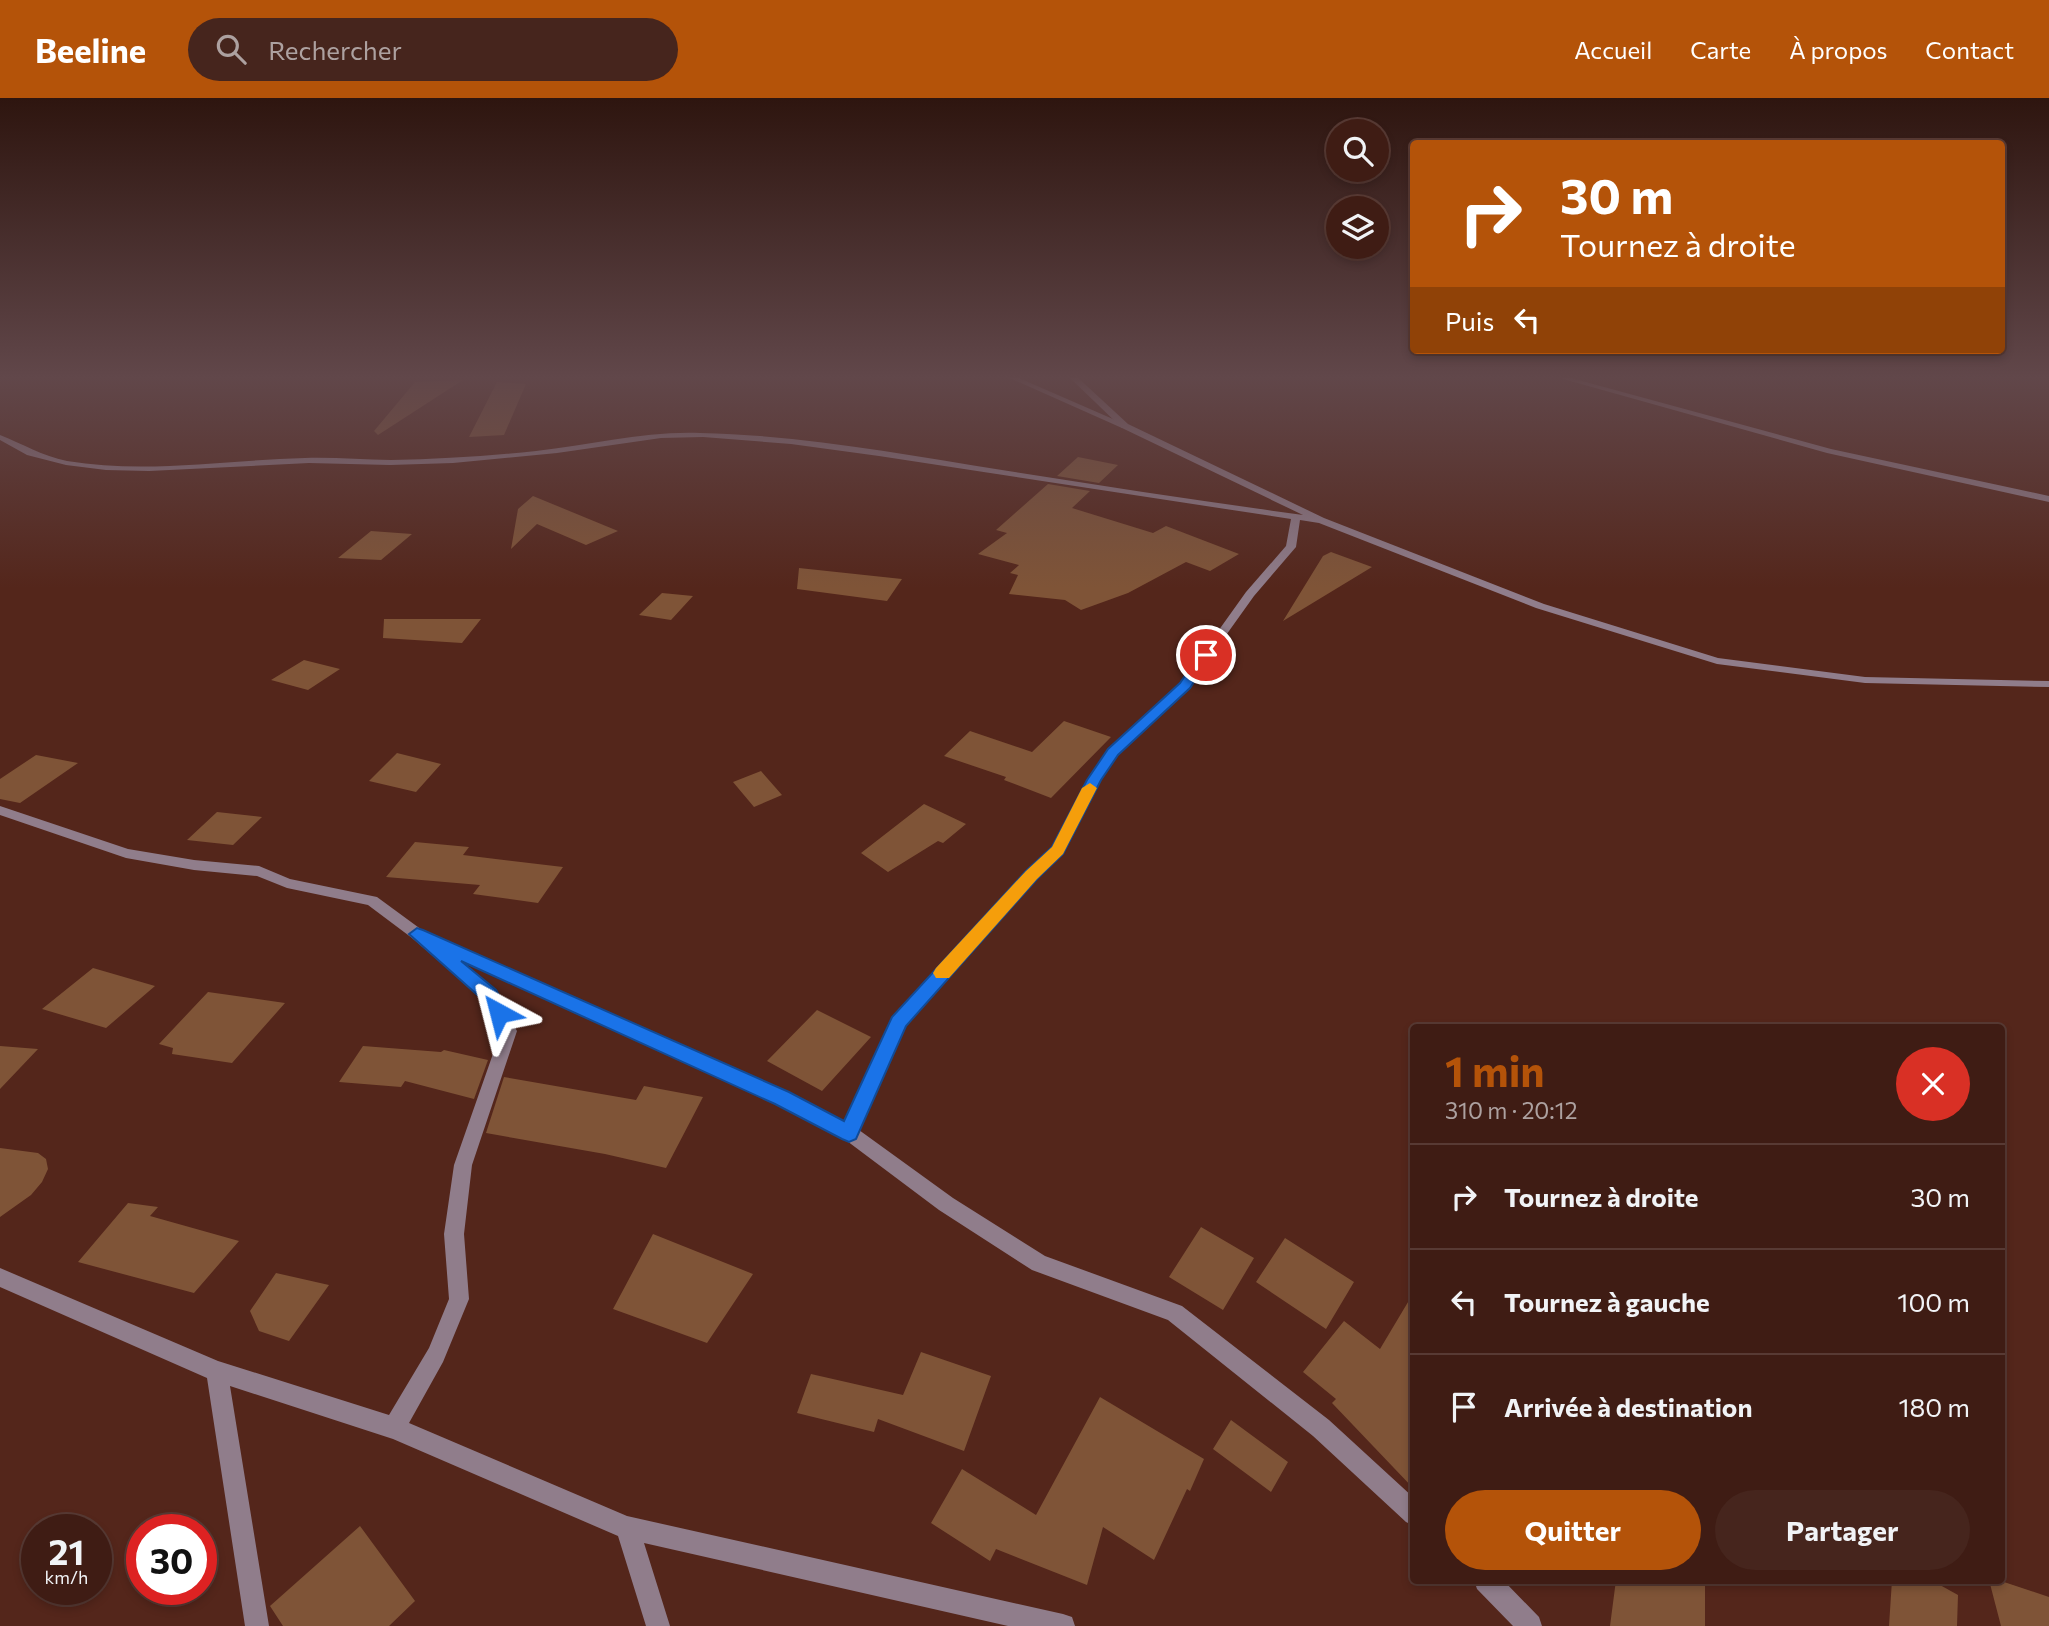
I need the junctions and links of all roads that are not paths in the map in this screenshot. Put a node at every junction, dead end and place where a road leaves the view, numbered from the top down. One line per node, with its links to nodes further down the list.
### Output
1 (11, 446): 2 (street)
2 (585, 446)
3 (824, 446): 7 (street)
4 (1167, 446): 8 (street)
5 (1817, 446): 6 (street)
6 (2049, 499)
7 (1297, 517): 8 (street); 12 (street)
8 (1321, 520): 9 (street)
9 (2049, 684)
10 (0, 810): 11 (street)
11 (417, 934): 12 (street); 15 (street)
12 (849, 1133): 16 (street)
13 (0, 1278): 14 (street)
14 (217, 1371): 15 (street); 19 (street)
15 (394, 1427): 17 (street)
16 (1410, 1510)
17 (627, 1528): 20 (street); 21 (street)
18 (1490, 1584): 22 (street)
19 (257, 1626)
20 (658, 1626)
21 (1063, 1626)
22 (1530, 1626)

